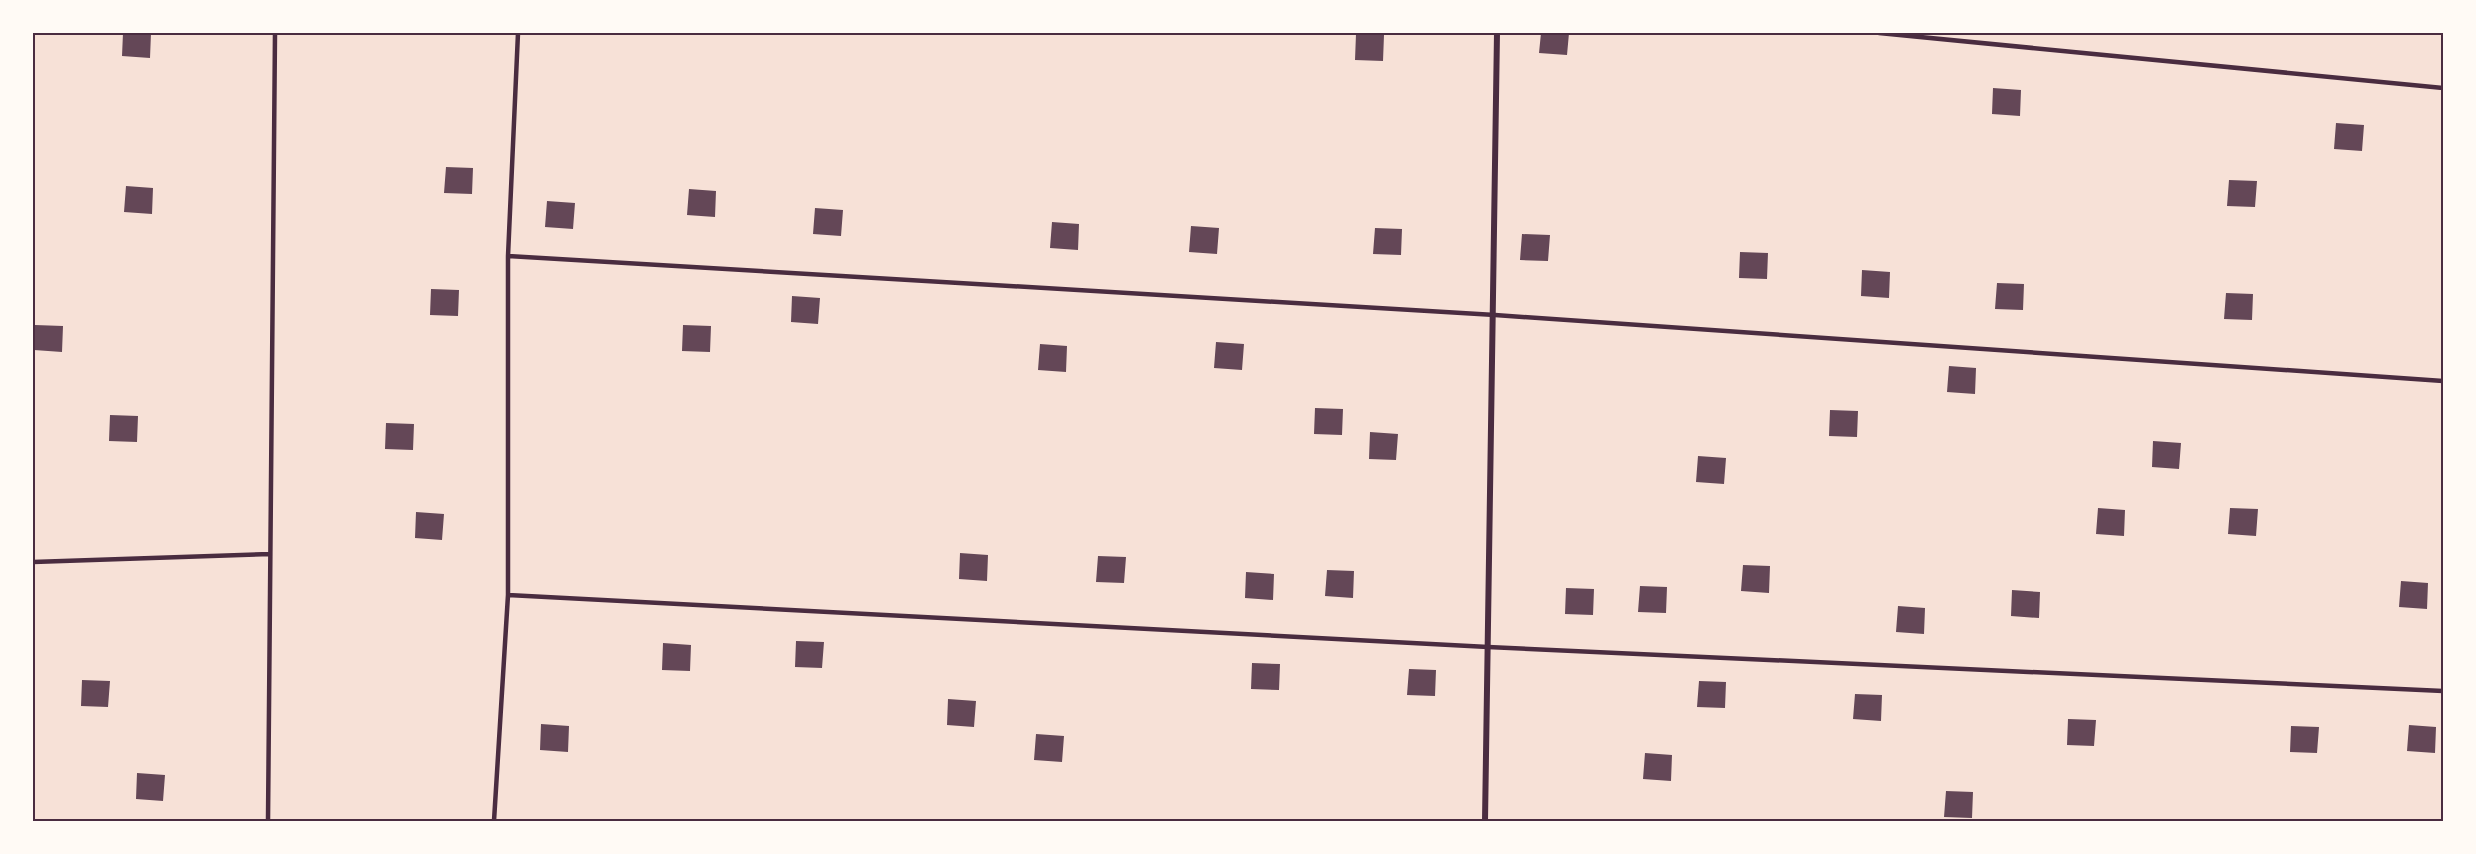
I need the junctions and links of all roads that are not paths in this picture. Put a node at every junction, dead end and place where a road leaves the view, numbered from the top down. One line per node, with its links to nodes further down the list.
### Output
1 (275, 33): 9 (lane)
2 (518, 33): 6 (lane)
3 (1497, 33): 7 (street)
4 (1879, 33): 5 (lane)
5 (2443, 88)
6 (507, 256): 7 (lane); 11 (lane)
7 (1495, 315): 8 (lane); 12 (street)
8 (2443, 381)
9 (270, 554): 10 (lane); 14 (lane)
10 (33, 562)
11 (508, 596): 12 (lane); 15 (lane)
12 (1488, 647): 13 (lane); 16 (street)
13 (2443, 692)
14 (268, 821)
15 (494, 821)
16 (1485, 821)

